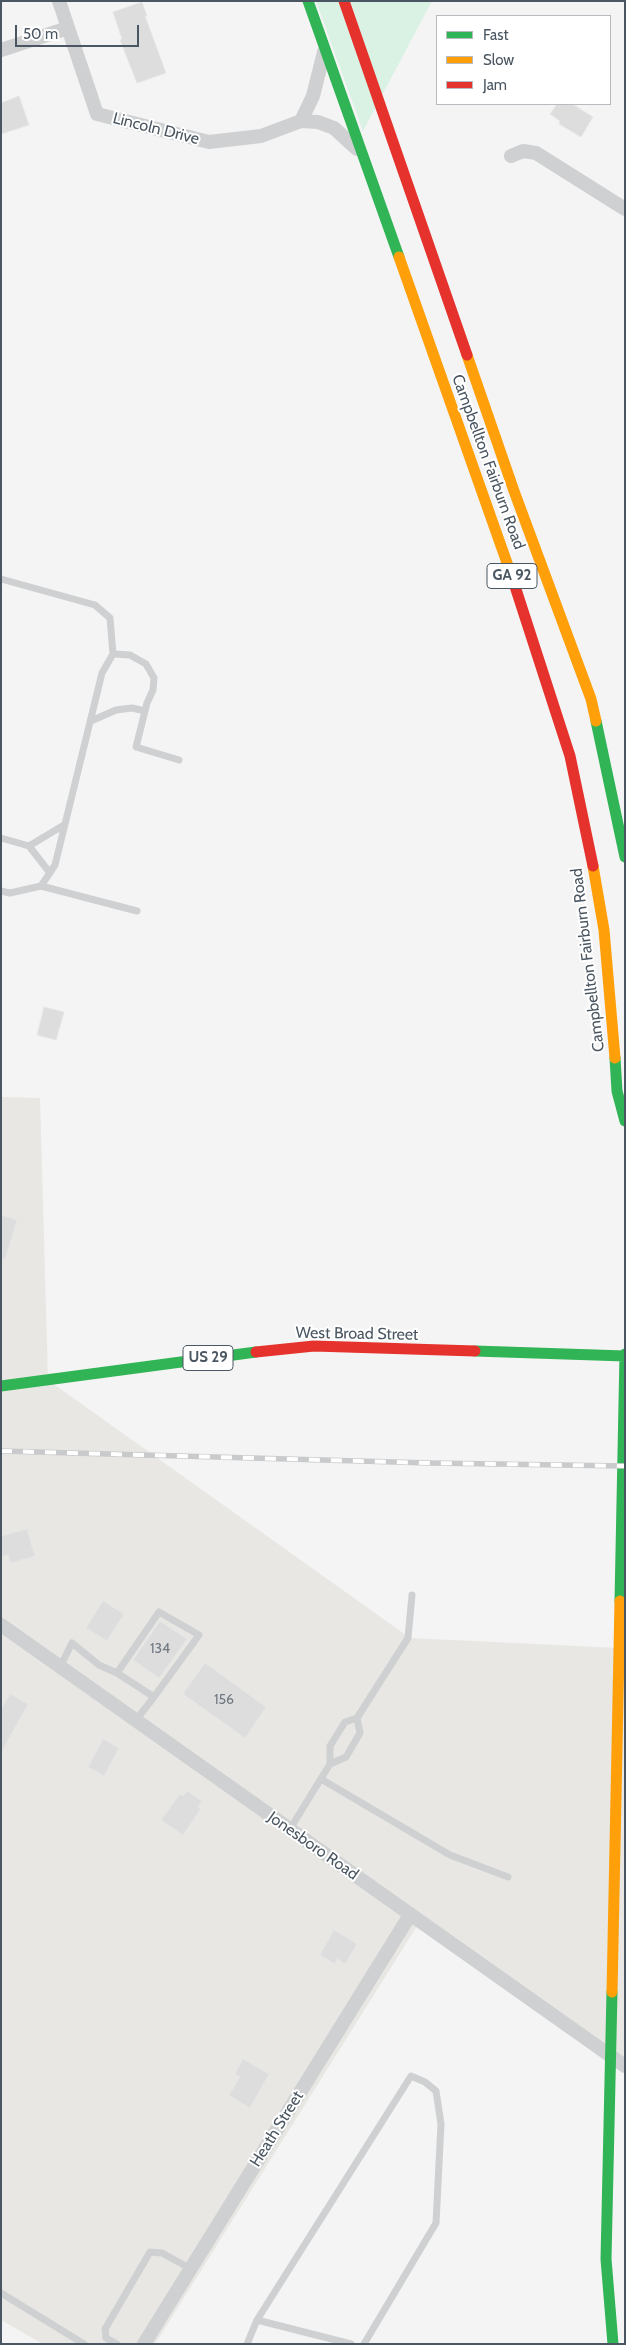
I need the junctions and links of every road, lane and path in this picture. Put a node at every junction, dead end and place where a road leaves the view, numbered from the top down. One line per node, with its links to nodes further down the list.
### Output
1 (59, 1): 4 (street, Lincoln Drive)
2 (308, 1): 5 (main road, Campbellton Fairburn Road / GA 92)
3 (344, 1): 19 (main road, Campbellton Fairburn Road / GA 92)
4 (68, 28): 6 (street); 7 (street, Lincoln Drive)
5 (324, 48): 7 (street); 8 (main road, Campbellton Fairburn Road / GA 92)
6 (1, 50)
7 (301, 121): 8 (street, Lincoln Drive)
8 (361, 154): 24 (main road, Campbellton Fairburn Road / GA 92)
9 (511, 156): 10 (street)
10 (625, 208)
11 (1, 579): 12 (lane)
12 (113, 654): 13 (lane); 14 (lane)
13 (145, 710): 14 (lane); 15 (lane)
14 (91, 721): 16 (lane)
15 (178, 760)
16 (64, 825): 18 (lane); 20 (lane)
17 (1, 838): 18 (lane)
18 (29, 846): 20 (lane)
19 (625, 857)
20 (50, 872): 21 (lane)
21 (41, 886): 22 (lane); 23 (lane)
22 (1, 891)
23 (137, 911)
24 (625, 1121)
25 (625, 1356): 26 (main road, West Broad Street / US 29); 39 (main road)
26 (1, 1386)
27 (412, 1595): 32 (lane)
28 (1, 1625): 29 (street, Jonesboro Road)
29 (60, 1667): 30 (lane); 33 (street, Jonesboro Road)
30 (117, 1673): 31 (lane); 31 (lane)
31 (154, 1697): 33 (lane)
32 (357, 1718): 34 (lane); 34 (lane)
33 (136, 1720): 36 (street, Jonesboro Road)
34 (330, 1764): 35 (lane)
35 (321, 1779): 36 (lane); 37 (lane)
36 (290, 1829): 38 (street, Jonesboro Road)
37 (508, 1877)
38 (410, 1915): 39 (street, Jonesboro Road); 41 (street, Heath Street)
39 (610, 2056): 40 (street, Jonesboro Road); 50 (main road)
40 (625, 2066)
41 (191, 2269): 45 (lane); 46 (street, Heath Street)
42 (1, 2293): 44 (lane)
43 (257, 2320): 47 (lane); 48 (lane); 49 (lane)
44 (84, 2344)
45 (117, 2344)
46 (144, 2344)
47 (247, 2344)
48 (351, 2344)
49 (364, 2344)
50 (614, 2344)

